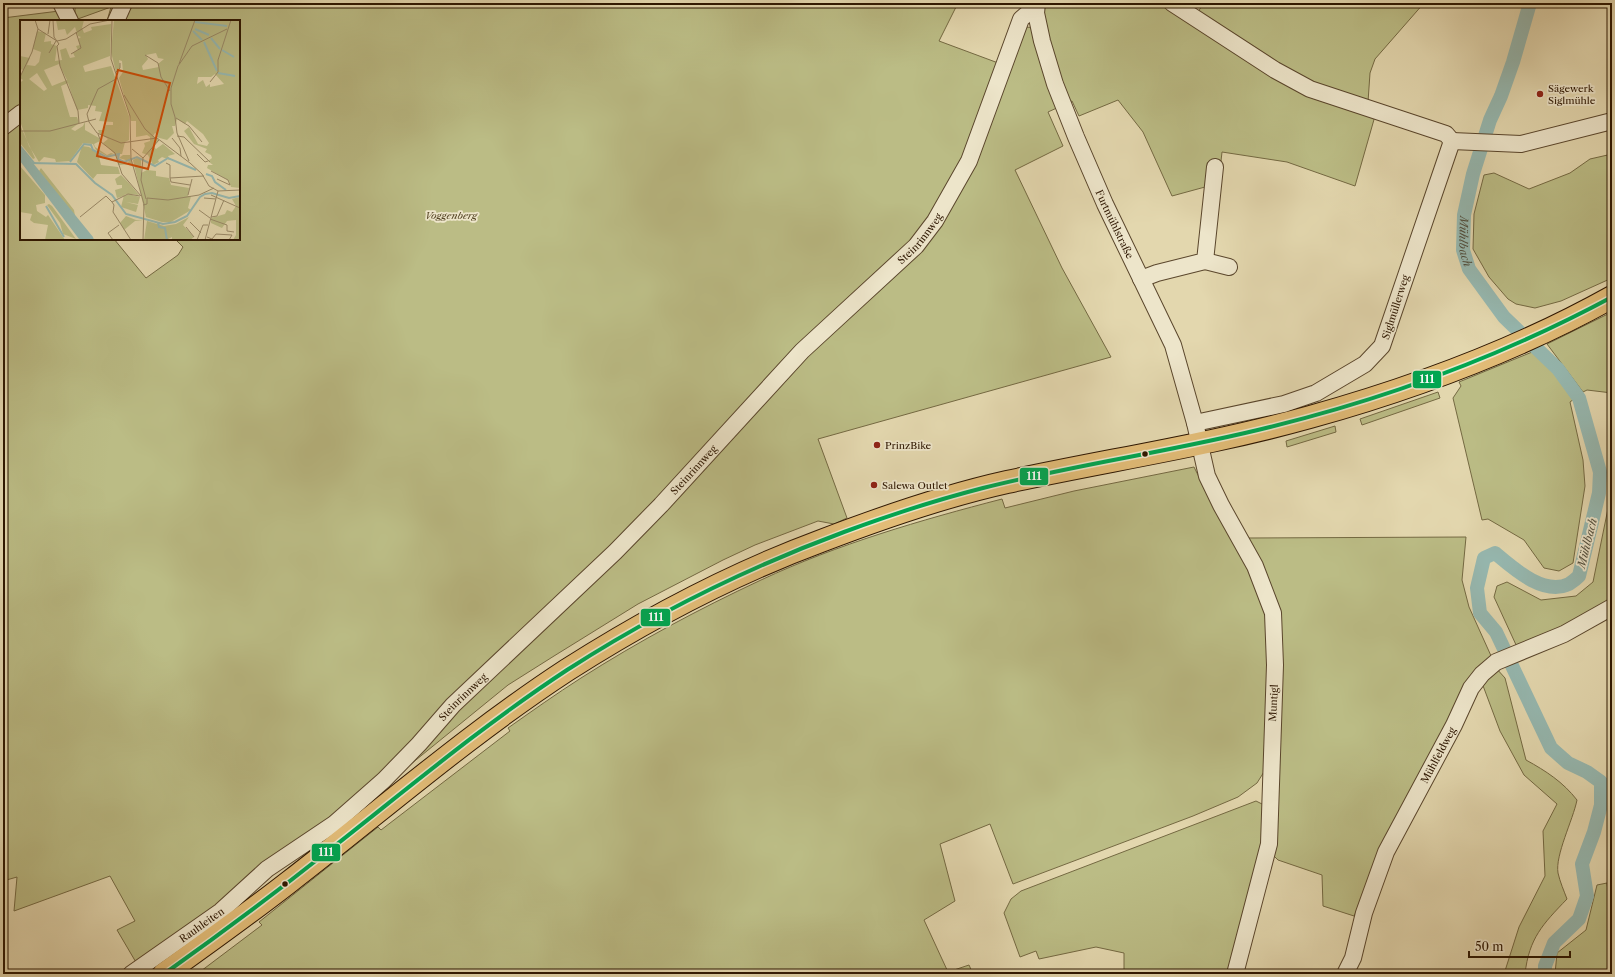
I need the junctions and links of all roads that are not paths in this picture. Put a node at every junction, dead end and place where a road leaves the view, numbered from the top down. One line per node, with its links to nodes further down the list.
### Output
1 (61, 3): 5 (street)
2 (124, 3): 6 (street)
3 (1172, 3): 10 (street)
4 (1037, 8): 14 (street, Furtmühlstraße); 18 (street, Steinrinnweg)
5 (70, 20)
6 (116, 20)
7 (20, 114): 9 (street)
8 (1612, 121): 10 (street)
9 (3, 127)
10 (1452, 141): 16 (street, Siglmüllerweg)
11 (1215, 167): 12 (street)
12 (1205, 261): 13 (street); 14 (street)
13 (1229, 267)
14 (1141, 279): 16 (street, Furtmühlstraße)
15 (1612, 297): 16 (main road)
16 (1197, 433): 20 (main road); 21 (street, Muntigl)
17 (1612, 607): 22 (street, Mühlfeldweg)
18 (267, 870): 19 (street, Rauhleiten)
19 (131, 974)
20 (164, 974)
21 (1235, 974)
22 (1344, 974)

